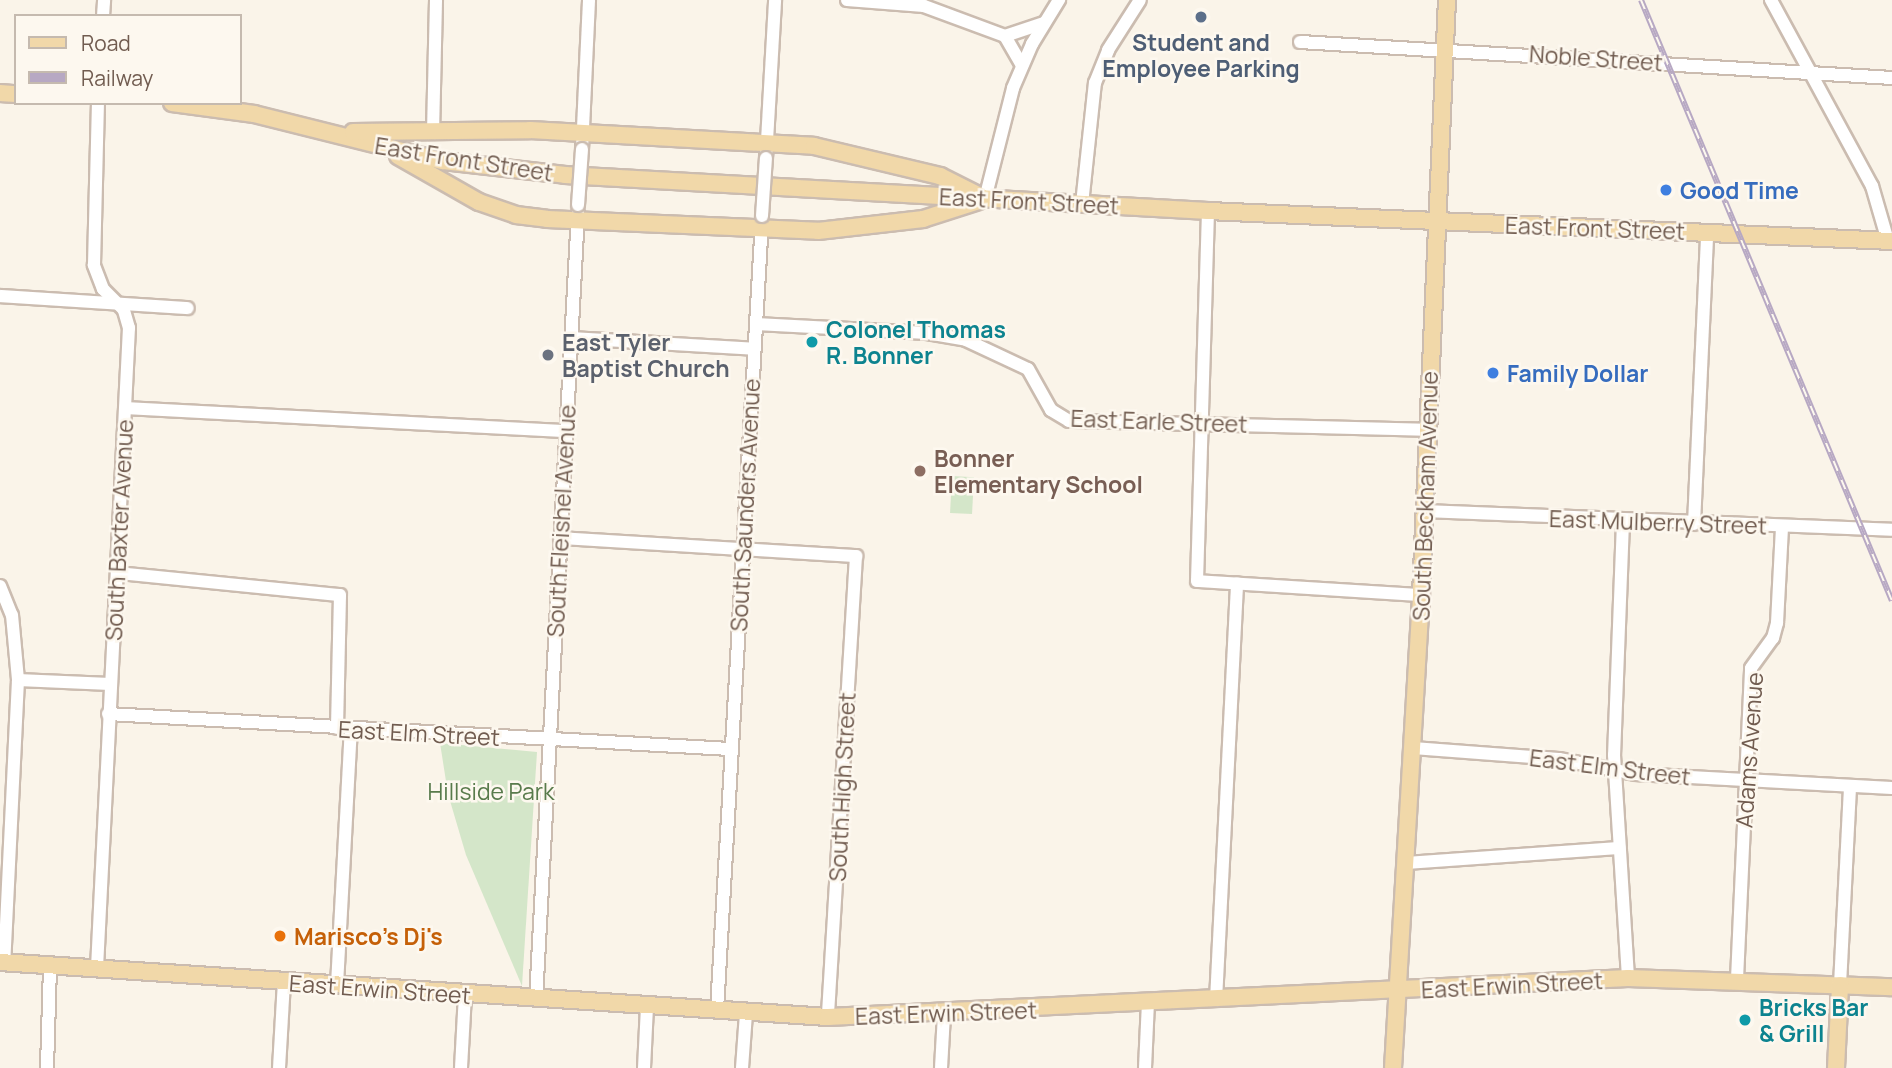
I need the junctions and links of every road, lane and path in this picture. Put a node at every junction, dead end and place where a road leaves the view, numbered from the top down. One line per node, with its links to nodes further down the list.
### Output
1 (436, 0): 21 (street)
2 (589, 0): 20 (street, South Fleishel Avenue)
3 (775, 0): 22 (street, South Saunders Avenue)
4 (847, 0): 9 (street)
5 (1059, 0): 10 (street)
6 (1140, 0): 25 (street)
7 (1447, 0): 13 (main road, South Beckham Avenue)
8 (1772, 0): 15 (street)
9 (906, 2): 11 (street)
10 (1044, 23): 11 (street); 14 (street)
11 (1005, 36): 14 (street)
12 (1300, 42): 13 (street, Noble Street)
13 (1446, 48): 15 (street, Noble Street); 28 (main road, South Beckham Avenue)
14 (1022, 65): 24 (street)
15 (1812, 74): 16 (street, Noble Street); 31 (street)
16 (1892, 78)
17 (98, 105): 33 (street, South Baxter Avenue)
18 (187, 105): 19 (main road, East Front Street)
19 (310, 128): 21 (main road); 23 (main road, East Front Street)
20 (583, 132): 21 (main road); 22 (main road); 27 (street, South Fleishel Avenue, bridge)
21 (433, 133)
22 (766, 141): 24 (main road); 29 (street, South Saunders Avenue, bridge)
23 (390, 150): 24 (main road, East Front Street); 27 (main road)
24 (985, 199): 25 (main road, East Front Street); 29 (main road)
25 (1082, 204): 26 (main road, East Front Street)
26 (1208, 211): 28 (main road, East Front Street); 39 (street)
27 (578, 213): 29 (main road); 36 (street, South Fleishel Avenue)
28 (1437, 222): 30 (main road, East Front Street); 40 (main road, South Beckham Avenue)
29 (762, 223): 35 (street, South Saunders Avenue)
30 (1707, 233): 31 (main road, East Front Street); 44 (street)
31 (1890, 241)
32 (0, 296): 33 (street)
33 (120, 305): 34 (street); 38 (street, South Baxter Avenue)
34 (188, 308)
35 (756, 324): 37 (street, South Saunders Avenue); 39 (street, East Earle Street)
36 (571, 338): 37 (street); 41 (street, South Fleishel Avenue)
37 (754, 349): 48 (street, South Saunders Avenue)
38 (126, 408): 41 (street); 49 (street, South Baxter Avenue)
39 (1203, 422): 40 (street, East Earle Street); 50 (street)
40 (1429, 430): 42 (main road, South Beckham Avenue)
41 (566, 431): 47 (street, South Fleishel Avenue)
42 (1424, 511): 43 (street, East Mulberry Street); 52 (main road, South Beckham Avenue)
43 (1623, 522): 44 (street, East Mulberry Street); 61 (street)
44 (1694, 524): 45 (street, East Mulberry Street)
45 (1782, 527): 46 (street, East Mulberry Street); 62 (street, Adams Avenue)
46 (1892, 530)
47 (560, 538): 48 (street); 58 (street, South Fleishel Avenue)
48 (743, 549): 60 (street, South Saunders Avenue); 86 (street, South High Street)
49 (118, 573): 54 (street, South Baxter Avenue); 56 (street)
50 (1237, 584): 52 (street); 80 (street)
51 (2, 593): 53 (street)
52 (1421, 595): 59 (main road, South Beckham Avenue)
53 (18, 680): 54 (street); 63 (street)
54 (110, 684): 55 (street, South Baxter Avenue)
55 (108, 714): 56 (street, East Elm Street); 70 (street, South Baxter Avenue)
56 (337, 729): 57 (street, East Elm Street)
57 (351, 729): 58 (street, East Elm Street); 74 (street)
58 (550, 739): 60 (street, East Elm Street); 79 (street, South Fleishel Avenue)
59 (1413, 748): 61 (street, East Elm Street); 67 (main road, South Beckham Avenue)
60 (731, 749): 83 (street, South Saunders Avenue)
61 (1615, 772): 62 (street, East Elm Street); 66 (street)
62 (1744, 780): 64 (street, East Elm Street); 72 (street, Adams Avenue)
63 (6, 781): 68 (street)
64 (1850, 786): 65 (street, East Elm Street); 75 (street)
65 (1892, 788)
66 (1619, 848): 67 (street); 71 (street)
67 (1405, 863): 77 (main road, South Beckham Avenue)
68 (2, 962): 69 (main road, East Erwin Street)
69 (50, 966): 70 (main road, East Erwin Street); 87 (street)
70 (97, 968): 73 (main road, East Erwin Street)
71 (1628, 978): 72 (main road, East Erwin Street); 77 (main road, East Erwin Street)
72 (1737, 979): 75 (main road, East Erwin Street)
73 (284, 982): 74 (main road, East Erwin Street); 88 (street)
74 (337, 985): 78 (main road, East Erwin Street)
75 (1840, 985): 76 (main road, East Erwin Street); 95 (main road)
76 (1892, 988)
77 (1398, 992): 80 (main road, East Erwin Street); 94 (main road, South Beckham Avenue)
78 (465, 995): 79 (main road, East Erwin Street); 89 (street)
79 (536, 999): 82 (main road, East Erwin Street)
80 (1216, 1000): 81 (main road, East Erwin Street)
81 (1148, 1003): 85 (main road, East Erwin Street); 93 (street)
82 (647, 1006): 83 (main road, East Erwin Street); 90 (street)
83 (717, 1010): 84 (main road, East Erwin Street)
84 (746, 1013): 86 (main road, East Erwin Street); 91 (street)
85 (944, 1014): 86 (main road, East Erwin Street); 92 (street)
86 (828, 1017)
87 (47, 1068)
88 (279, 1068)
89 (461, 1068)
90 (644, 1068)
91 (742, 1068)
92 (941, 1068)
93 (1145, 1068)
94 (1393, 1068)
95 (1836, 1068)

